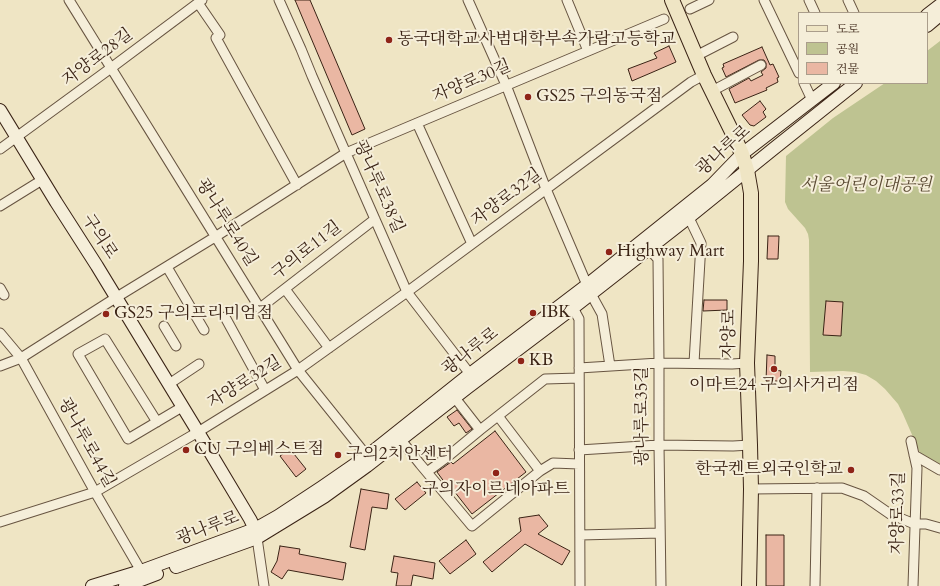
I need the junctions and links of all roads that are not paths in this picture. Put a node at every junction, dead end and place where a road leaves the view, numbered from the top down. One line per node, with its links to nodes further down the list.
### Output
1 (69, 0): 23 (street, 광나루로40길)
2 (279, 0): 36 (street, 광나루로38길)
3 (468, 0): 29 (street)
4 (567, 0): 20 (street)
5 (672, 0): 21 (main road, 자양로)
6 (709, 0): 12 (street)
7 (764, 0): 24 (street)
8 (809, 0): 13 (street)
9 (848, 0): 14 (street)
10 (200, 2): 23 (street, 자양로28길); 40 (street, 자양로28길)
11 (940, 5): 15 (main road)
12 (690, 9)
13 (815, 12)
14 (854, 12)
15 (928, 14)
16 (940, 15): 18 (main road)
17 (664, 19): 20 (street, 자양로30길)
18 (928, 25)
19 (733, 37): 21 (street)
20 (588, 51): 29 (street, 자양로30길)
21 (696, 56): 25 (main road, 자양로)
22 (760, 65): 30 (street)
23 (111, 68): 34 (street, 자양로28길); 45 (street, 광나루로40길)
24 (798, 71)
25 (704, 75): 30 (main road, 자양로); 41 (street, 자양로32길)
26 (804, 84): 31 (street)
27 (833, 84): 31 (main road, 광나루로)
28 (855, 84): 38 (main road, 광나루로)
29 (506, 85): 33 (street, 자양로30길); 41 (street)
30 (712, 91): 37 (main road, 자양로)
31 (812, 100): 37 (main road, 광나루로)
32 (0, 110): 34 (main road, 구의로)
33 (417, 123): 36 (street, 자양로30길); 46 (street)
34 (17, 137): 35 (street, 자양로28길); 39 (main road, 구의로)
35 (0, 149)
36 (346, 153): 40 (street, 자양로30길); 44 (street, 광나루로38길)
37 (742, 154): 38 (main road, 자양로); 50 (main road, 광나루로)
38 (747, 170): 43 (main road, 광나루로); 64 (main road, 자양로)
39 (42, 180): 42 (street); 52 (main road, 구의로)
40 (297, 185): 45 (street, 자양로30길)
41 (546, 189): 46 (street, 자양로32길); 50 (street)
42 (0, 206)
43 (688, 218): 47 (main road, 광나루로); 63 (street)
44 (375, 219): 49 (street, 구의로11길); 51 (street, 광나루로38길)
45 (216, 237): 48 (street, 자양로30길); 53 (street, 광나루로40길)
46 (472, 244): 51 (street, 자양로32길)
47 (649, 249): 50 (main road, 광나루로); 62 (street, 광나루로35길)
48 (167, 267): 52 (street, 자양로30길); 57 (street)
49 (285, 288): 53 (street, 구의로11길); 60 (street)
50 (589, 289): 54 (main road, 광나루로); 67 (street); 70 (main road, 광나루로)
51 (406, 292): 60 (street, 자양로32길); 70 (street, 광나루로38길)
52 (116, 298): 61 (street, 자양로30길); 72 (main road, 구의로)
53 (260, 308): 69 (street, 광나루로40길)
54 (573, 308): 68 (street); 74 (main road, 광나루로)
55 (225, 317): 73 (street)
56 (164, 326): 59 (street)
57 (204, 330)
58 (0, 333): 61 (street, 광나루로44길)
59 (176, 346)
60 (329, 348): 69 (street, 자양로32길)
61 (21, 358): 66 (street, 자양로30길); 93 (street, 광나루로44길)
62 (659, 362): 63 (street); 67 (street); 82 (street, 광나루로35길)
63 (694, 363): 64 (street)
64 (747, 363): 83 (main road, 자양로)
65 (198, 364): 72 (street)
66 (0, 366)
67 (610, 366): 68 (street)
68 (579, 368): 71 (street)
69 (298, 370): 73 (street, 자양로32길); 86 (street, 광나루로40길)
70 (470, 374): 86 (main road, 광나루로)
71 (579, 378): 76 (street); 84 (street)
72 (168, 384): 75 (main road, 구의로)
73 (265, 390): 79 (street, 자양로32길)
74 (455, 398): 78 (street, 광나루로); 80 (main road, 광나루로)
75 (182, 407): 77 (street); 79 (main road, 구의로)
76 (498, 416): 78 (street); 89 (street)
77 (157, 422): 77 (street)
78 (480, 430): 90 (street)
79 (198, 432): 93 (street, 자양로32길); 97 (main road, 구의로)
80 (401, 440): 90 (street); 97 (main road, 광나루로)
81 (911, 441): 85 (street, 자양로33길)
82 (659, 445): 83 (street); 84 (street); 98 (street, 광나루로35길)
83 (750, 445): 92 (main road, 자양로)
84 (579, 450): 87 (street)
85 (914, 455): 88 (street); 95 (street, 자양로33길)
86 (367, 456): 97 (main road, 광나루로)
87 (579, 464): 89 (street); 99 (street)
88 (940, 470)
89 (540, 471): 90 (street)
90 (426, 472)
91 (817, 488): 92 (street); 95 (street); 107 (street)
92 (750, 489): 106 (main road, 자양로)
93 (95, 492): 94 (street, 자양로32길); 100 (street, 광나루로44길)
94 (0, 522)
95 (915, 524): 96 (street); 108 (street, 자양로33길)
96 (940, 528)
97 (256, 533): 100 (main road, 광나루로); 102 (main road, 광나루로); 103 (street)
98 (660, 533): 99 (street); 105 (street, 광나루로35길)
99 (580, 535): 104 (street)
100 (141, 571): 101 (main road, 광나루로)
101 (92, 586)
102 (125, 586)
103 (264, 586)
104 (580, 586)
105 (661, 586)
106 (749, 586)
107 (815, 586)
108 (913, 586)

